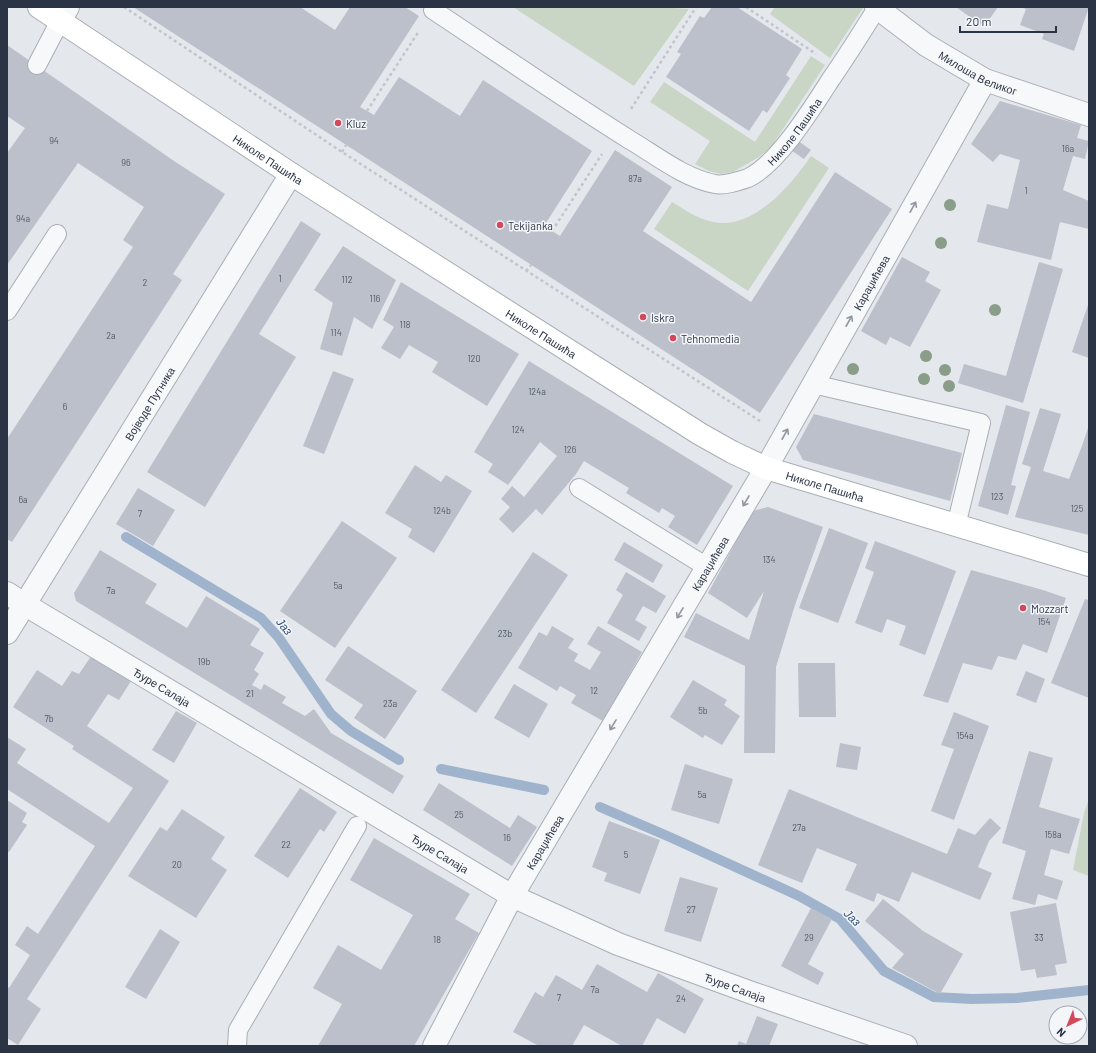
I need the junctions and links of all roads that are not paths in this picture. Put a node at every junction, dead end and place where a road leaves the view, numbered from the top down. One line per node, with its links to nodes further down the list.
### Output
1 (39, 7): 4 (street, Николе Пашића)
2 (432, 8): 3 (lane, Николе Пашића)
3 (877, 8): 6 (street, Милоша Великог)
4 (64, 14): 5 (lane); 8 (street, Николе Пашића)
5 (36, 65)
6 (985, 80): 7 (street, Милоша Великог); 11 (street, Караџићева, one-way to 6)
7 (1089, 115)
8 (291, 174): 12 (street, Николе Пашића); 17 (street, Војводе Путника)
9 (57, 234): 10 (lane)
10 (7, 310)
11 (813, 384): 12 (street, Караџићева, one-way to 11); 14 (lane)
12 (766, 468): 14 (street, Николе Пашића); 16 (street, Караџићева, one-way to 16)
13 (579, 488): 16 (lane)
14 (956, 526): 15 (street, Николе Пашића)
15 (1089, 565)
16 (707, 567): 20 (street, Караџићева, one-way to 20)
17 (16, 599): 18 (street, Војводе Путника); 20 (street, Ђуре Салаја)
18 (7, 633)
19 (357, 826): 21 (lane)
20 (512, 896): 22 (street, Караџићева); 23 (street, Ђуре Салаја)
21 (237, 1046)
22 (434, 1046)
23 (906, 1046)

